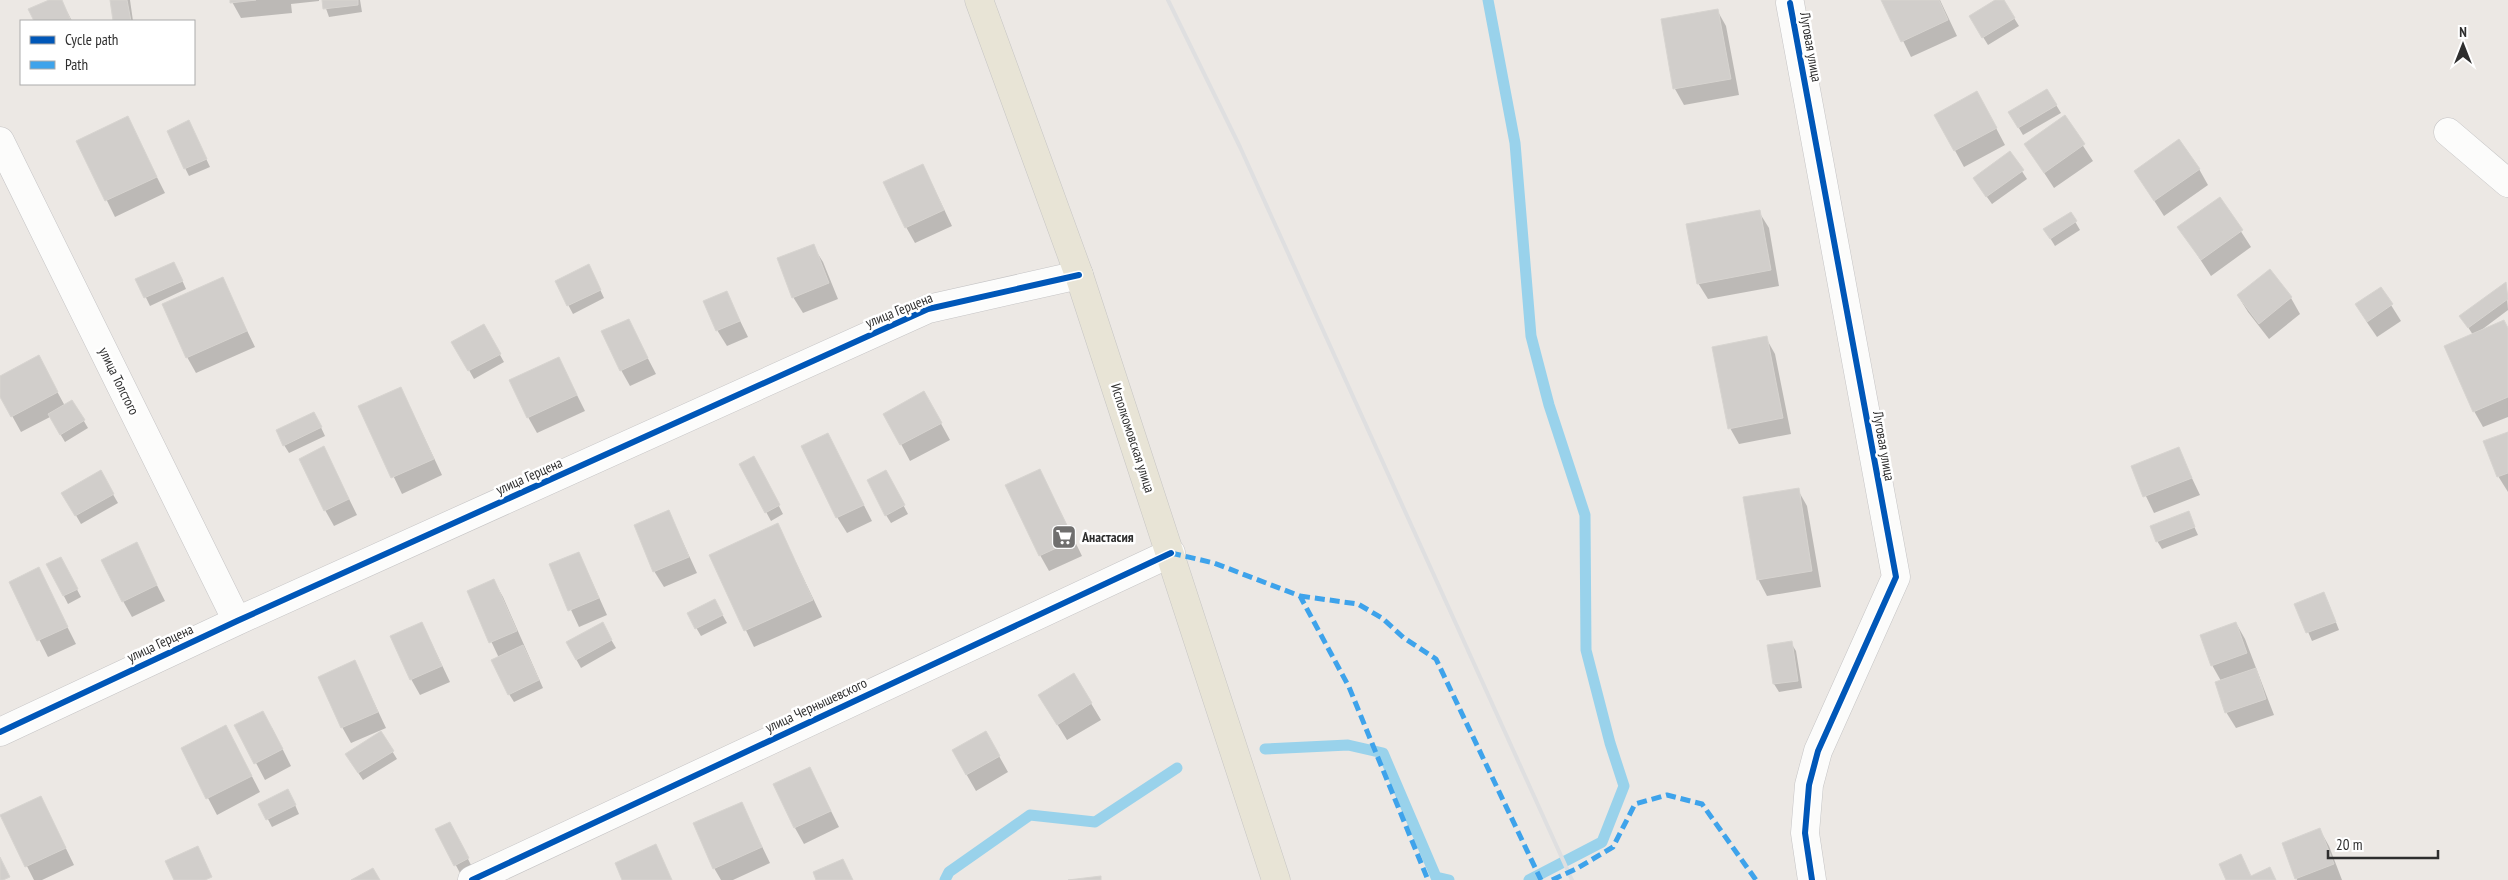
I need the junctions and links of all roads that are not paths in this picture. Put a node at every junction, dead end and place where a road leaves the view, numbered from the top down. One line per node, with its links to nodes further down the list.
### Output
1 (979, 0): 6 (main road, Исполкомовская улица)
2 (1790, 3): 12 (street, Луговая улица)
3 (2448, 132): 5 (street)
4 (0, 141): 8 (street, улица Толстого)
5 (2508, 183)
6 (1079, 275): 7 (main road, Исполкомовская улица); 8 (street, улица Герцена)
7 (1171, 553): 10 (street, улица Чернышевского); 11 (main road, Исполкомовская улица)
8 (237, 621): 9 (street, улица Герцена)
9 (0, 732)
10 (472, 880)
11 (1276, 880)
12 (1812, 880)

